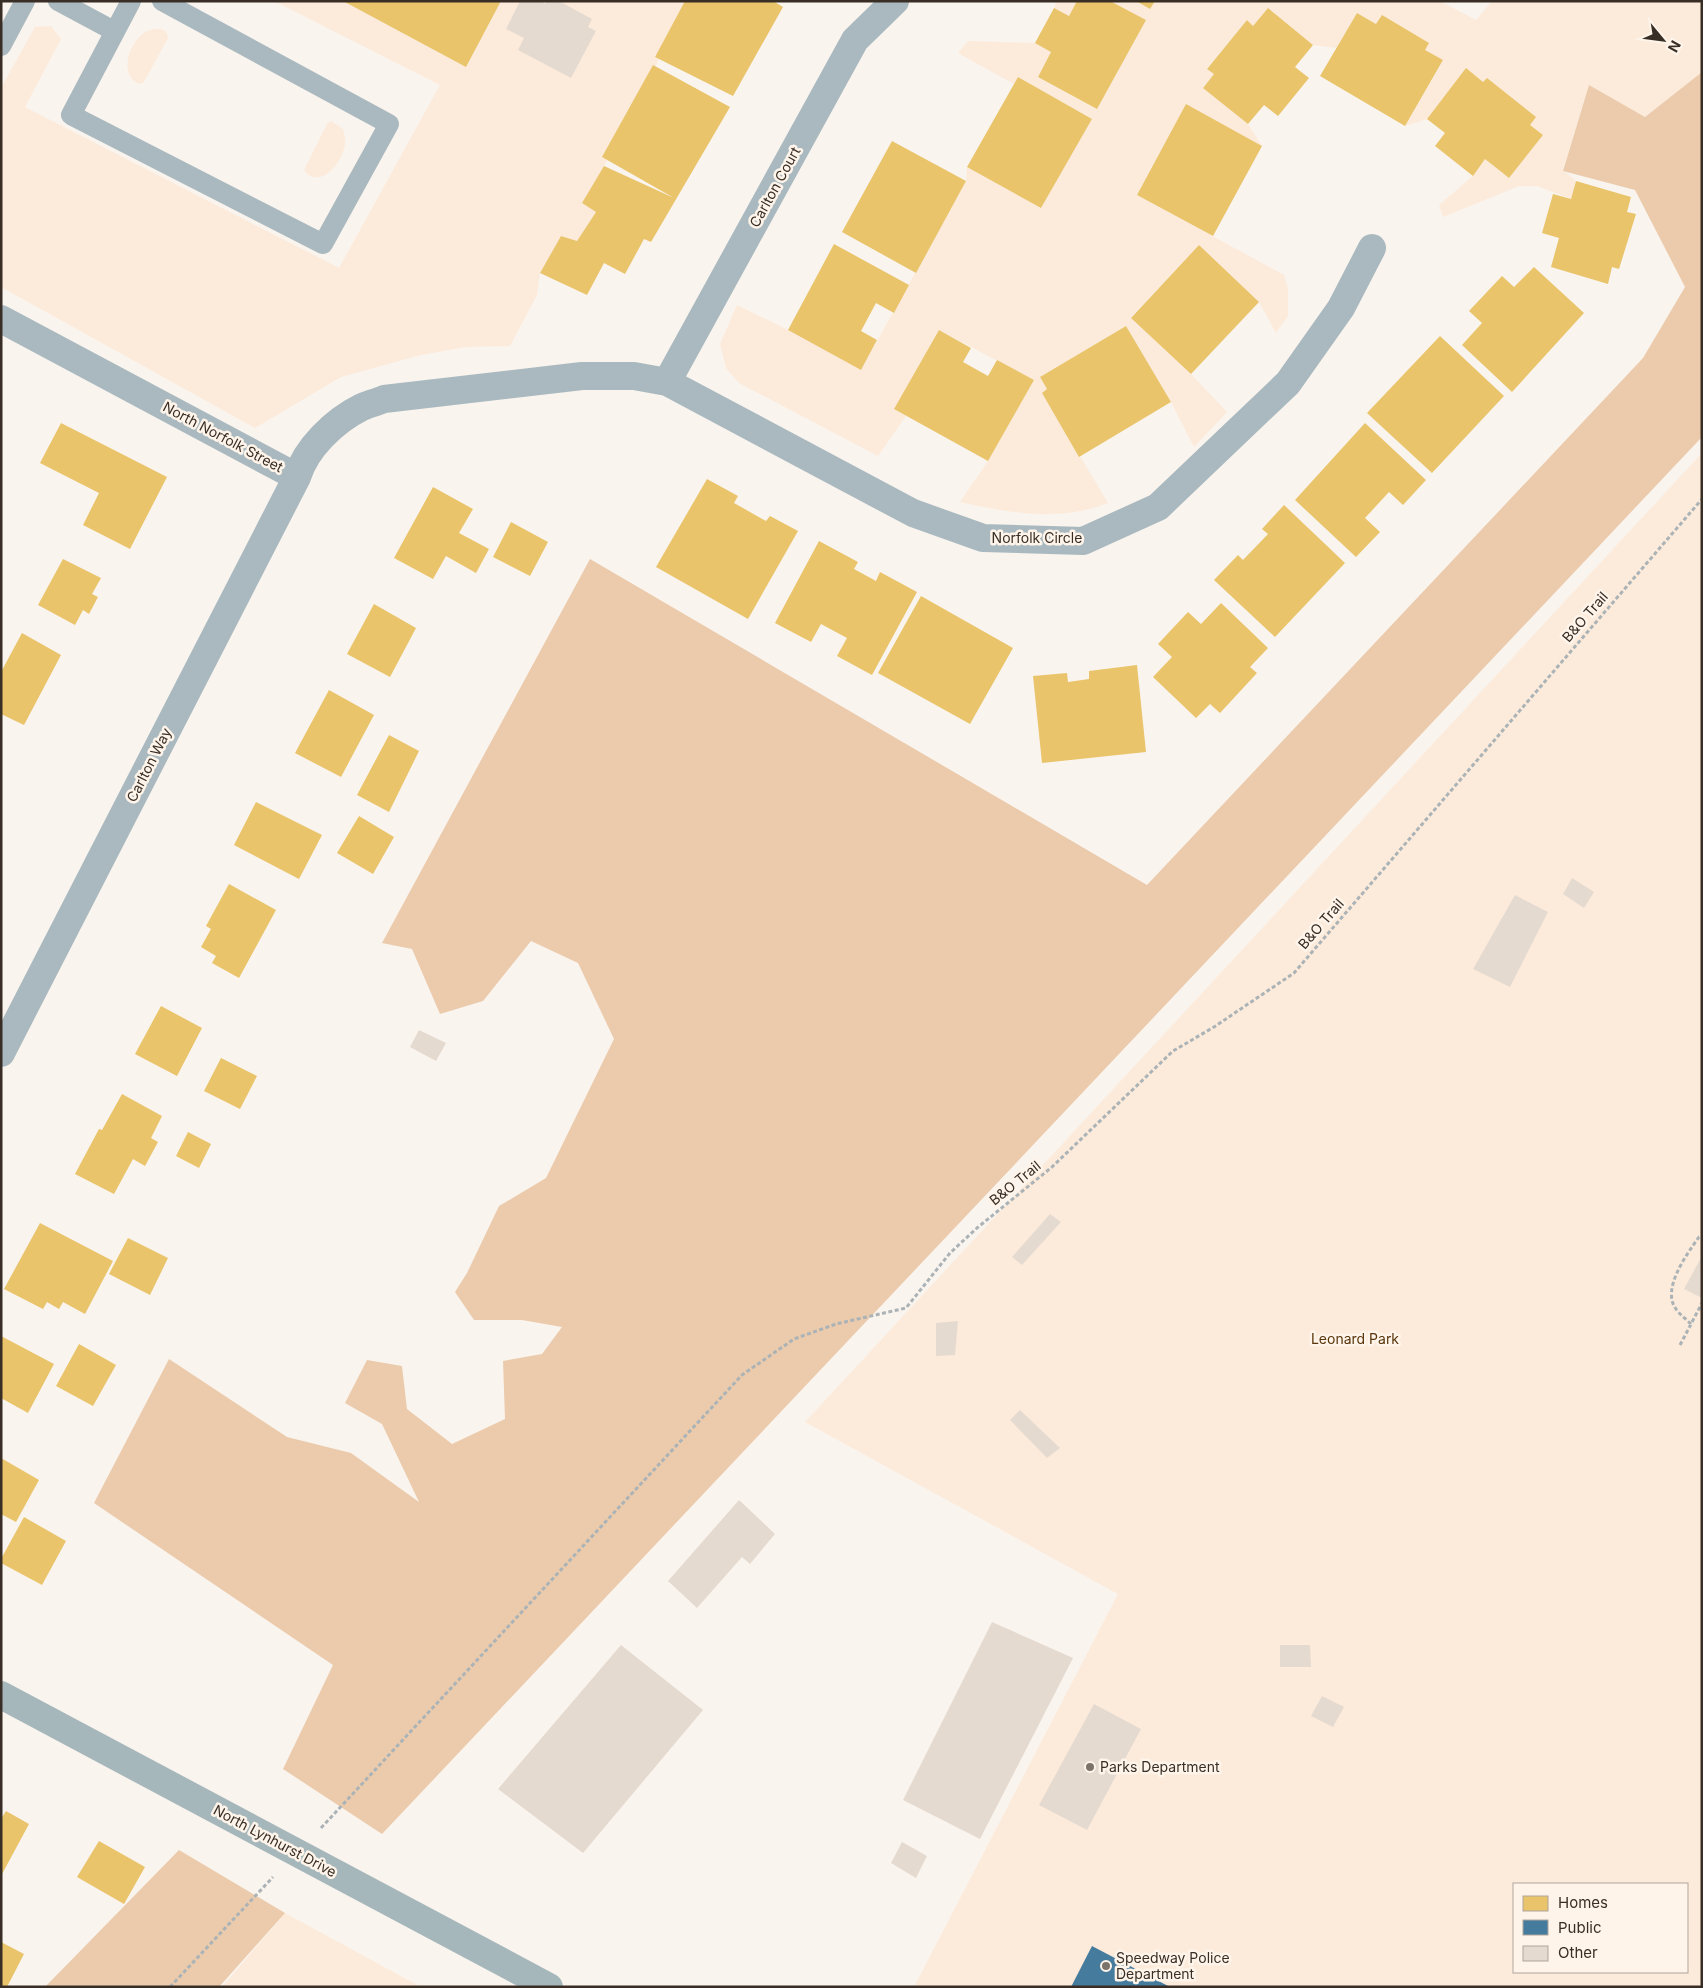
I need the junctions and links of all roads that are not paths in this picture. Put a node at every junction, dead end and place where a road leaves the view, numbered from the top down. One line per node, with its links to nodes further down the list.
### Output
1 (25, 1): 7 (lane)
2 (58, 1): 6 (lane)
3 (131, 1): 6 (lane)
4 (162, 1): 6 (lane)
5 (895, 1): 10 (street, Carlton Court)
6 (114, 31)
7 (1, 46)
8 (1372, 248): 10 (street, Norfolk Circle)
9 (1, 319): 11 (street, North Norfolk Street)
10 (667, 382): 11 (street, North Norfolk Street)
11 (297, 478): 12 (street, Carlton Way)
12 (1, 1053)
13 (1, 1695): 14 (main road, North Lynhurst Drive)
14 (549, 1987)

